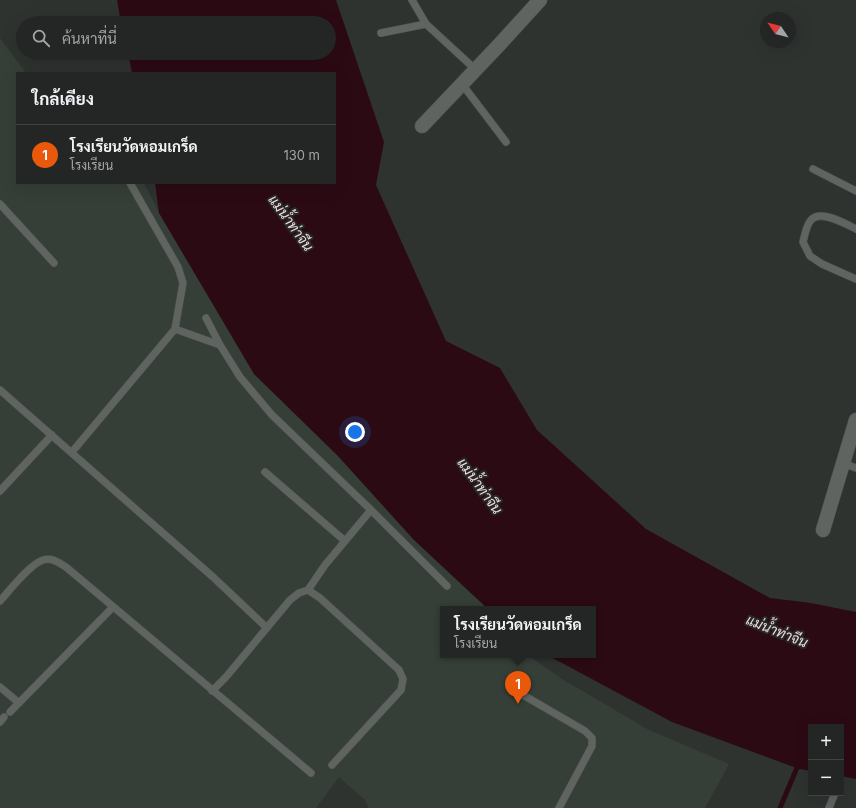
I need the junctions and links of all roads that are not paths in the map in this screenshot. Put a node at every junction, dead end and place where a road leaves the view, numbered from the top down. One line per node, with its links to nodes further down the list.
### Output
1 (412, 0): 3 (lane)
2 (540, 0): 5 (street)
3 (426, 24): 4 (lane); 5 (lane)
4 (381, 33)
5 (476, 70): 6 (street)
6 (462, 84): 7 (street); 8 (lane)
7 (422, 126)
8 (506, 142)
9 (813, 169): 11 (lane)
10 (131, 184): 17 (lane)
11 (856, 191)
12 (0, 204): 14 (lane)
13 (856, 229): 15 (lane)
14 (54, 264)
15 (856, 279)
16 (206, 318): 18 (lane)
17 (175, 329): 18 (lane); 22 (lane)
18 (220, 345): 27 (lane)
19 (0, 390): 21 (lane)
20 (856, 420): 23 (street)
21 (52, 435): 22 (lane); 26 (lane)
22 (72, 452): 34 (lane)
23 (843, 463): 24 (lane); 28 (street)
24 (856, 468)
25 (265, 472): 29 (lane)
26 (0, 491)
27 (371, 510): 29 (lane); 30 (lane)
28 (823, 530)
29 (345, 542): 31 (lane)
30 (447, 586)
31 (308, 590): 34 (lane); 40 (lane)
32 (0, 601): 33 (lane)
33 (113, 607): 37 (lane); 38 (lane)
34 (267, 628): 37 (lane)
35 (0, 686): 38 (lane)
36 (511, 688): 43 (lane)
37 (212, 690): 41 (lane)
38 (19, 703): 39 (lane)
39 (10, 712)
40 (332, 765)
41 (311, 773)
42 (834, 796): 44 (lane)
43 (559, 808)
44 (829, 808)

